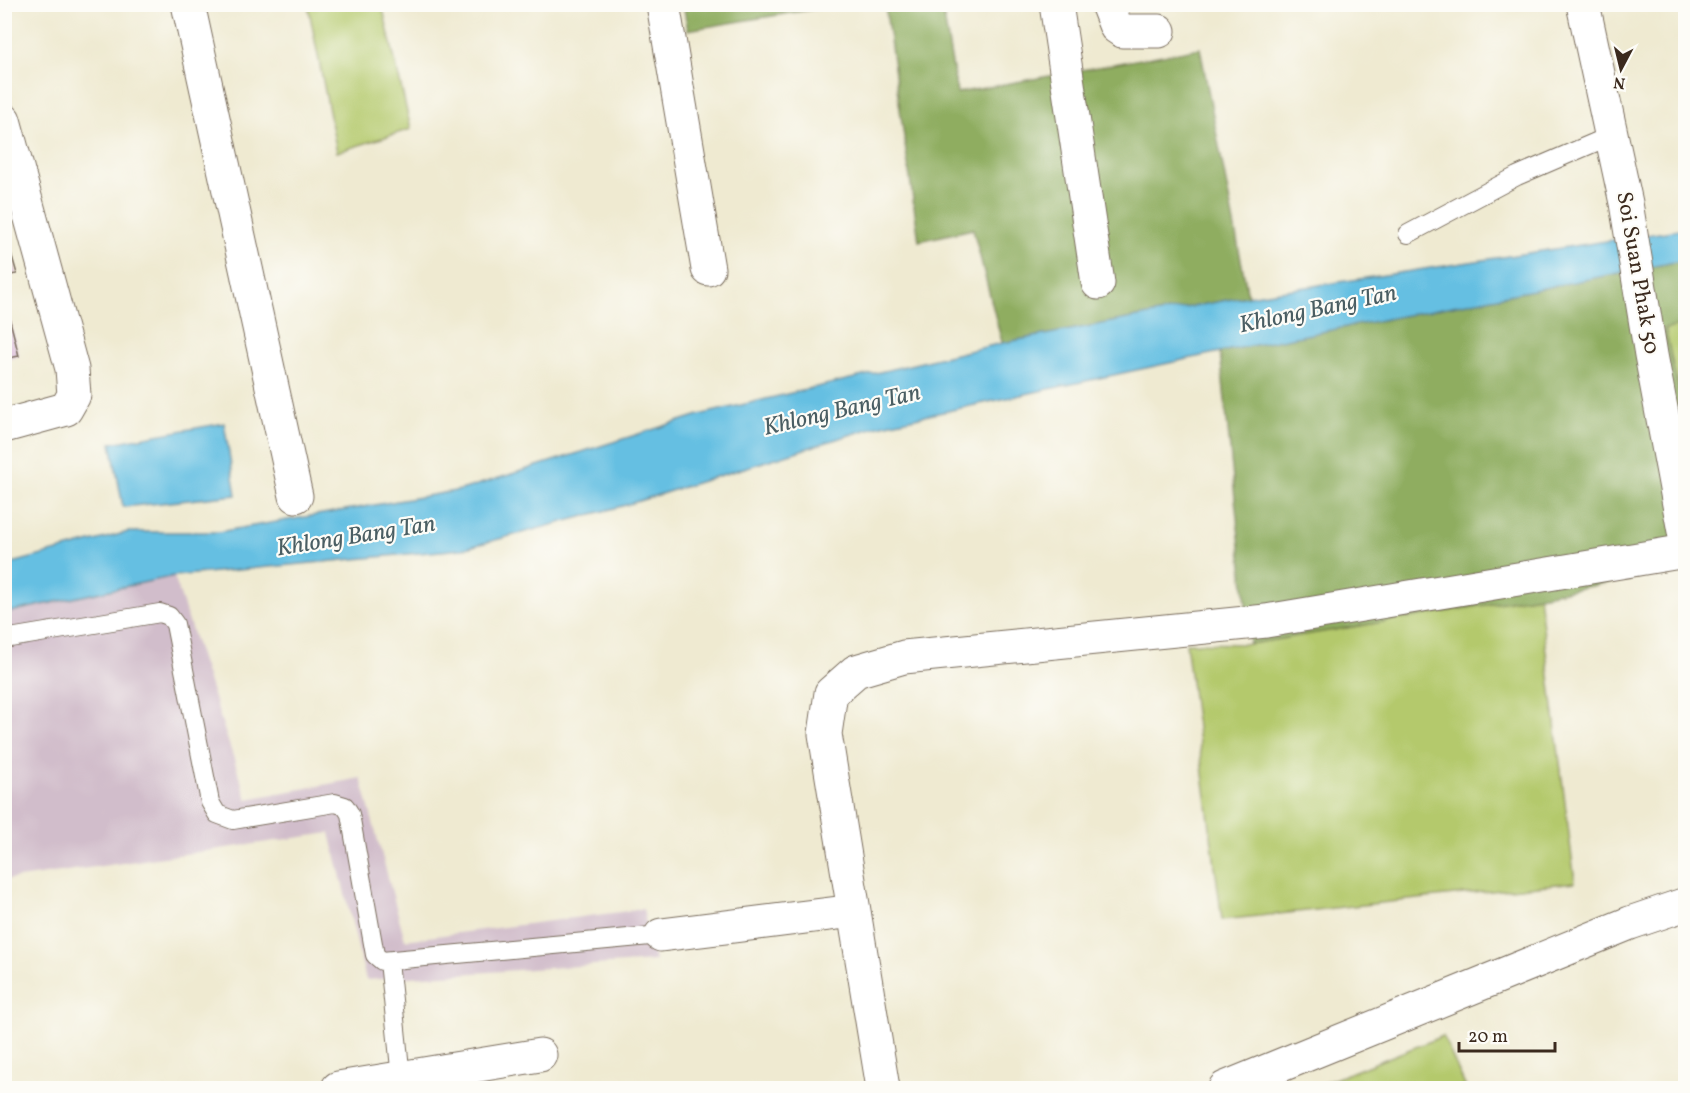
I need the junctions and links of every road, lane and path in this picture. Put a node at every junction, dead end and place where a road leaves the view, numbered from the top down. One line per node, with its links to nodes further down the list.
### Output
1 (188, 4): 13 (street)
2 (663, 4): 10 (street)
3 (1056, 4): 11 (street)
4 (1107, 4): 6 (street)
5 (1583, 4): 8 (street, Soi Suan Phak 50)
6 (1159, 31)
7 (4, 120): 12 (street)
8 (1610, 136): 9 (lane); 14 (street, Soi Suan Phak 50)
9 (1408, 234)
10 (708, 269)
11 (1098, 283)
12 (4, 426)
13 (296, 495)
14 (1686, 542)
15 (1686, 551): 18 (street)
16 (4, 639): 20 (lane)
17 (1686, 904): 25 (street)
18 (854, 912): 19 (street); 24 (street)
19 (661, 935): 20 (lane)
20 (389, 961): 22 (lane)
21 (540, 1055): 22 (street)
22 (390, 1082): 23 (street)
23 (338, 1089)
24 (882, 1089)
25 (1225, 1089)

